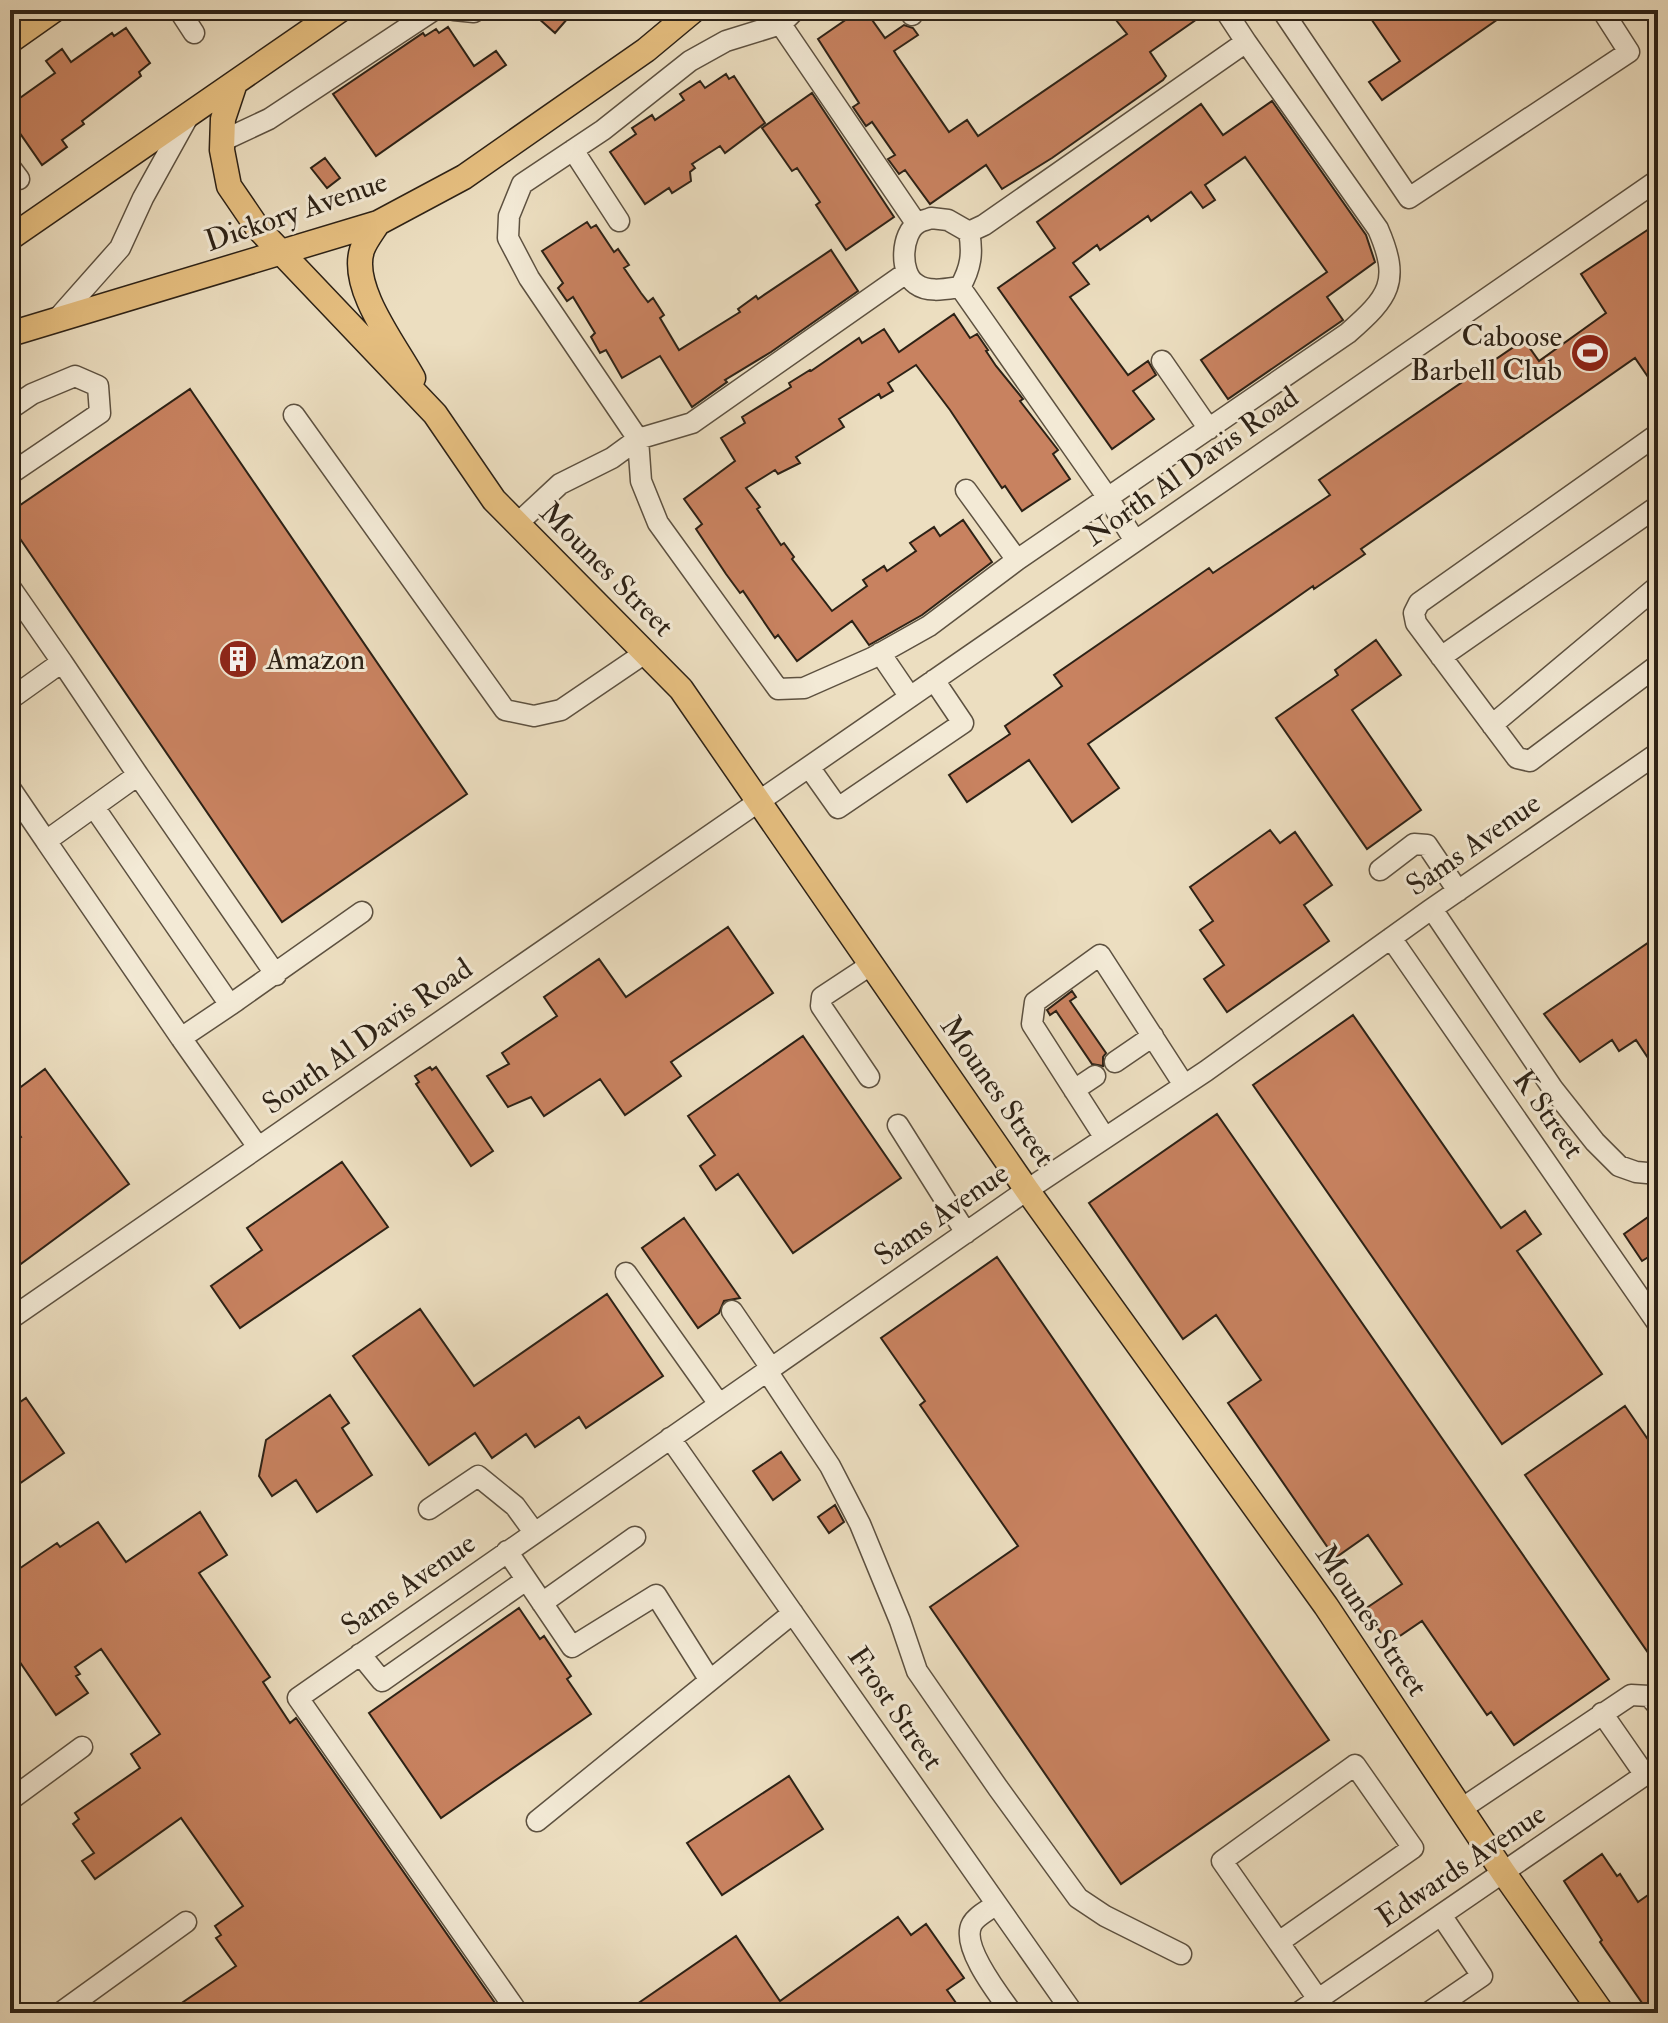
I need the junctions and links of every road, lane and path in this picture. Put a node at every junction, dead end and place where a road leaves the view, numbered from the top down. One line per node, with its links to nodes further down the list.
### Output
1 (54, 10): 13 (main road)
2 (179, 10): 12 (street)
3 (340, 10): 15 (main road)
4 (434, 10): 17 (street)
5 (454, 10): 6 (street)
6 (477, 10)
7 (694, 10): 21 (main road, Dickory Avenue)
8 (1225, 10): 14 (street)
9 (1282, 10): 10 (street)
10 (1602, 10)
11 (782, 15): 18 (street); 22 (street)
12 (194, 33)
13 (10, 41)
14 (1246, 42): 23 (street); 34 (street)
15 (235, 83): 16 (main road); 17 (main road, Mounes Street)
16 (189, 115): 24 (main road); 28 (street)
17 (222, 141): 25 (main road, Mounes Street)
18 (573, 150): 20 (street); 36 (street)
19 (1657, 183): 42 (street, North Al Davis Road)
20 (619, 221)
21 (378, 223): 25 (main road, Dickory Avenue); 32 (main road)
22 (916, 223): 23 (street); 26 (street)
23 (969, 232): 27 (street)
24 (10, 238)
25 (283, 253): 28 (main road, Dickory Avenue); 32 (main road, Mounes Street)
26 (906, 273): 27 (street); 36 (street)
27 (960, 287): 39 (street)
28 (58, 318): 29 (main road, Dickory Avenue)
29 (16, 326)
30 (1162, 361): 34 (street)
31 (10, 409): 37 (street)
32 (435, 414): 41 (main road, Mounes Street)
33 (294, 415): 46 (street)
34 (1209, 429): 39 (street)
35 (1658, 436): 48 (street)
36 (638, 439): 41 (street); 47 (street)
37 (10, 474)
38 (966, 490): 43 (street)
39 (1108, 498): 42 (street); 43 (street)
40 (1658, 506): 48 (street)
41 (517, 524): 46 (main road, Mounes Street)
42 (1135, 541): 51 (street, North Al Davis Road)
43 (1017, 560): 47 (street)
44 (1658, 586): 54 (street)
45 (10, 587): 49 (street)
46 (645, 653): 59 (main road, Mounes Street)
47 (880, 653): 53 (street)
48 (1441, 657): 54 (street)
49 (62, 662): 52 (street); 57 (street)
50 (1658, 665): 54 (street)
51 (934, 680): 53 (street, North Al Davis Road); 56 (street)
52 (11, 697)
53 (910, 697): 56 (street, North Al Davis Road)
54 (1492, 725)
55 (1658, 753): 63 (street, Sams Avenue)
56 (809, 767): 59 (street, North Al Davis Road)
57 (138, 775): 60 (street); 68 (street)
58 (10, 788): 61 (street)
59 (758, 802): 67 (main road, Mounes Street); 79 (street, South Al Davis Road)
60 (94, 807): 61 (street); 69 (street)
61 (46, 841): 71 (street)
62 (1380, 870): 63 (street)
63 (1458, 891): 64 (street, Sams Avenue)
64 (1432, 909): 66 (street, Sams Avenue); 80 (street)
65 (362, 912): 68 (street)
66 (1391, 938): 75 (street, Sams Avenue); 86 (street, K Street)
67 (872, 964): 74 (street); 81 (main road, Mounes Street)
68 (276, 975): 69 (street)
69 (236, 1001): 71 (street)
70 (1153, 1036): 72 (street); 75 (street); 76 (street)
71 (181, 1038): 79 (street)
72 (1115, 1062)
73 (1095, 1076): 76 (street)
74 (869, 1077)
75 (1184, 1085): 78 (street, Sams Avenue)
76 (1074, 1090): 78 (street)
77 (898, 1125): 82 (street)
78 (1105, 1138): 81 (street, Sams Avenue)
79 (258, 1147): 85 (street, South Al Davis Road)
80 (1658, 1174)
81 (1027, 1190): 82 (street, Sams Avenue); 104 (main road, Mounes Street)
82 (966, 1233): 87 (street, Sams Avenue)
83 (626, 1273): 88 (street)
84 (732, 1311): 87 (street)
85 (10, 1319)
86 (1658, 1324)
87 (769, 1369): 88 (street, Sams Avenue); 111 (street)
88 (719, 1404): 89 (street, Sams Avenue)
89 (670, 1438): 91 (street, Sams Avenue); 96 (street, Frost Street)
90 (429, 1509): 91 (street)
91 (534, 1532): 93 (street, Sams Avenue)
92 (635, 1537): 95 (street)
93 (507, 1551): 94 (street); 97 (street, Sams Avenue)
94 (526, 1580): 95 (street); 97 (street)
95 (542, 1603): 98 (street)
96 (793, 1613): 98 (street); 107 (street, Frost Street)
97 (360, 1654): 114 (street, Sams Avenue)
98 (709, 1679): 105 (street)
99 (1658, 1706): 100 (street)
100 (1602, 1713): 102 (street); 104 (street)
101 (82, 1747): 103 (street)
102 (1652, 1770): 106 (street, Edwards Avenue)
103 (10, 1800)
104 (1461, 1809): 106 (main road, Mounes Street)
105 (537, 1821)
106 (1503, 1872): 108 (street, Edwards Avenue); 119 (main road, Mounes Street)
107 (996, 1904): 115 (street); 116 (street, Frost Street)
108 (1441, 1915): 112 (street, Edwards Avenue); 118 (street)
109 (186, 1922): 113 (street)
110 (1279, 1942): 110 (street); 112 (street)
111 (1181, 1954)
112 (1318, 1999): 117 (street, Edwards Avenue)
113 (60, 2013)
114 (518, 2013)
115 (1012, 2013)
116 (1073, 2013)
117 (1298, 2013)
118 (1428, 2013)
119 (1602, 2013)

